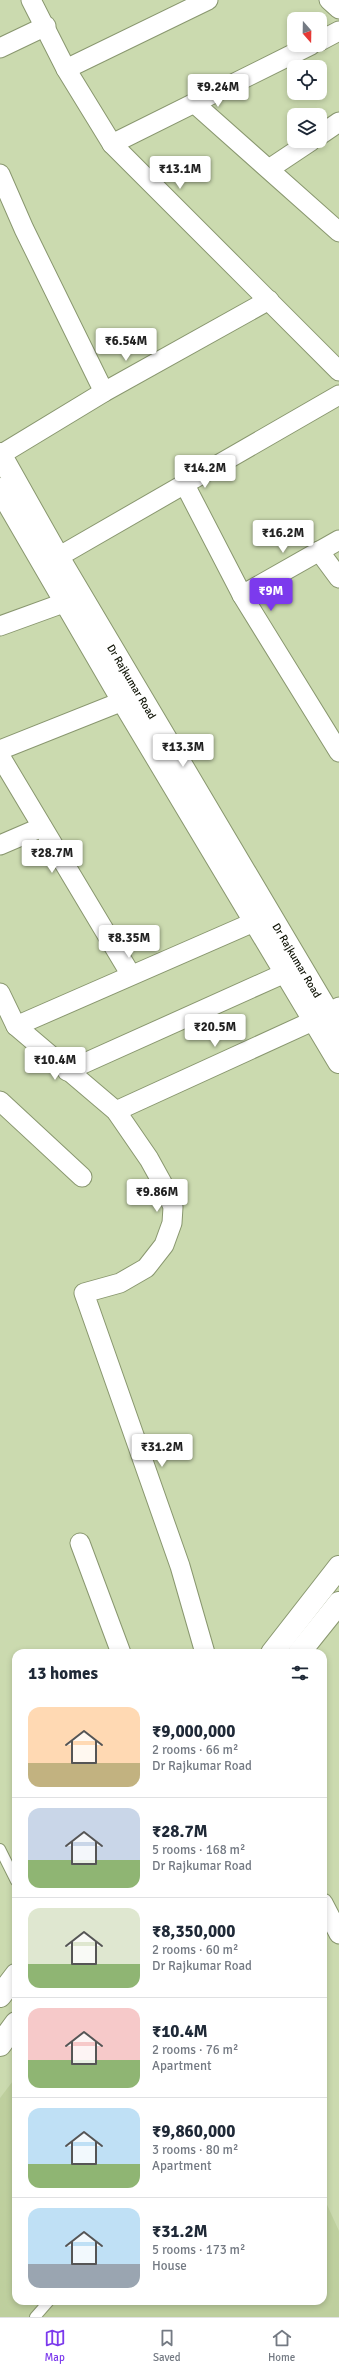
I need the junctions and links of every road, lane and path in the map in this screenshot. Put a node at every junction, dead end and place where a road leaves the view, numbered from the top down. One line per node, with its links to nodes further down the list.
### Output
1 (31, 0): 5 (street)
2 (208, 0): 10 (street)
3 (329, 0): 4 (street)
4 (339, 9)
5 (46, 26): 8 (street); 10 (street)
6 (339, 31): 7 (street)
7 (327, 37)
8 (0, 48)
9 (297, 52): 11 (street)
10 (66, 69): 14 (street)
11 (194, 103): 14 (street); 16 (street)
12 (339, 123): 13 (street)
13 (327, 131)
14 (112, 144): 19 (street)
15 (300, 148): 16 (street)
16 (268, 169): 18 (street)
17 (0, 174): 21 (street)
18 (339, 232)
19 (269, 300): 20 (street); 21 (street)
20 (339, 371)
21 (104, 392): 23 (street)
22 (339, 395): 24 (street)
23 (0, 454): 28 (main road, Dr Rajkumar Road)
24 (184, 483): 28 (street); 30 (street)
25 (0, 489): 31 (main road, Dr Rajkumar Road)
26 (339, 540): 27 (street)
27 (319, 551): 29 (street); 30 (street)
28 (58, 557): 31 (main road, Dr Rajkumar Road)
29 (339, 578)
30 (242, 595): 35 (street)
31 (73, 600): 32 (street); 33 (main road, Dr Rajkumar Road); 43 (main road, Dr Rajkumar Road)
32 (0, 626)
33 (123, 701): 34 (street); 39 (main road, Dr Rajkumar Road)
34 (0, 750)
35 (339, 752)
36 (0, 756): 37 (street)
37 (42, 827): 38 (street); 41 (street)
38 (0, 845)
39 (254, 922): 40 (main road, Dr Rajkumar Road); 41 (street)
40 (284, 973): 43 (main road, Dr Rajkumar Road); 46 (street)
41 (131, 975): 44 (street)
42 (0, 993): 44 (street)
43 (330, 1018): 45 (main road, Dr Rajkumar Road); 48 (street)
44 (16, 1026): 46 (street)
45 (339, 1062)
46 (67, 1071): 48 (street)
47 (0, 1101): 49 (street)
48 (116, 1111): 54 (street)
49 (82, 1176)
50 (80, 1543): 53 (street)
51 (339, 1567): 55 (main road)
52 (339, 1603): 56 (main road)
53 (120, 1649)
54 (205, 1649)
55 (275, 1649)
56 (302, 1649)
57 (0, 1849): 58 (lane)
58 (12, 1873)
59 (327, 1911): 60 (street)
60 (339, 1934)
61 (12, 2028): 62 (main road)
62 (0, 2045)
63 (46, 2305): 64 (lane)
64 (35, 2317)

